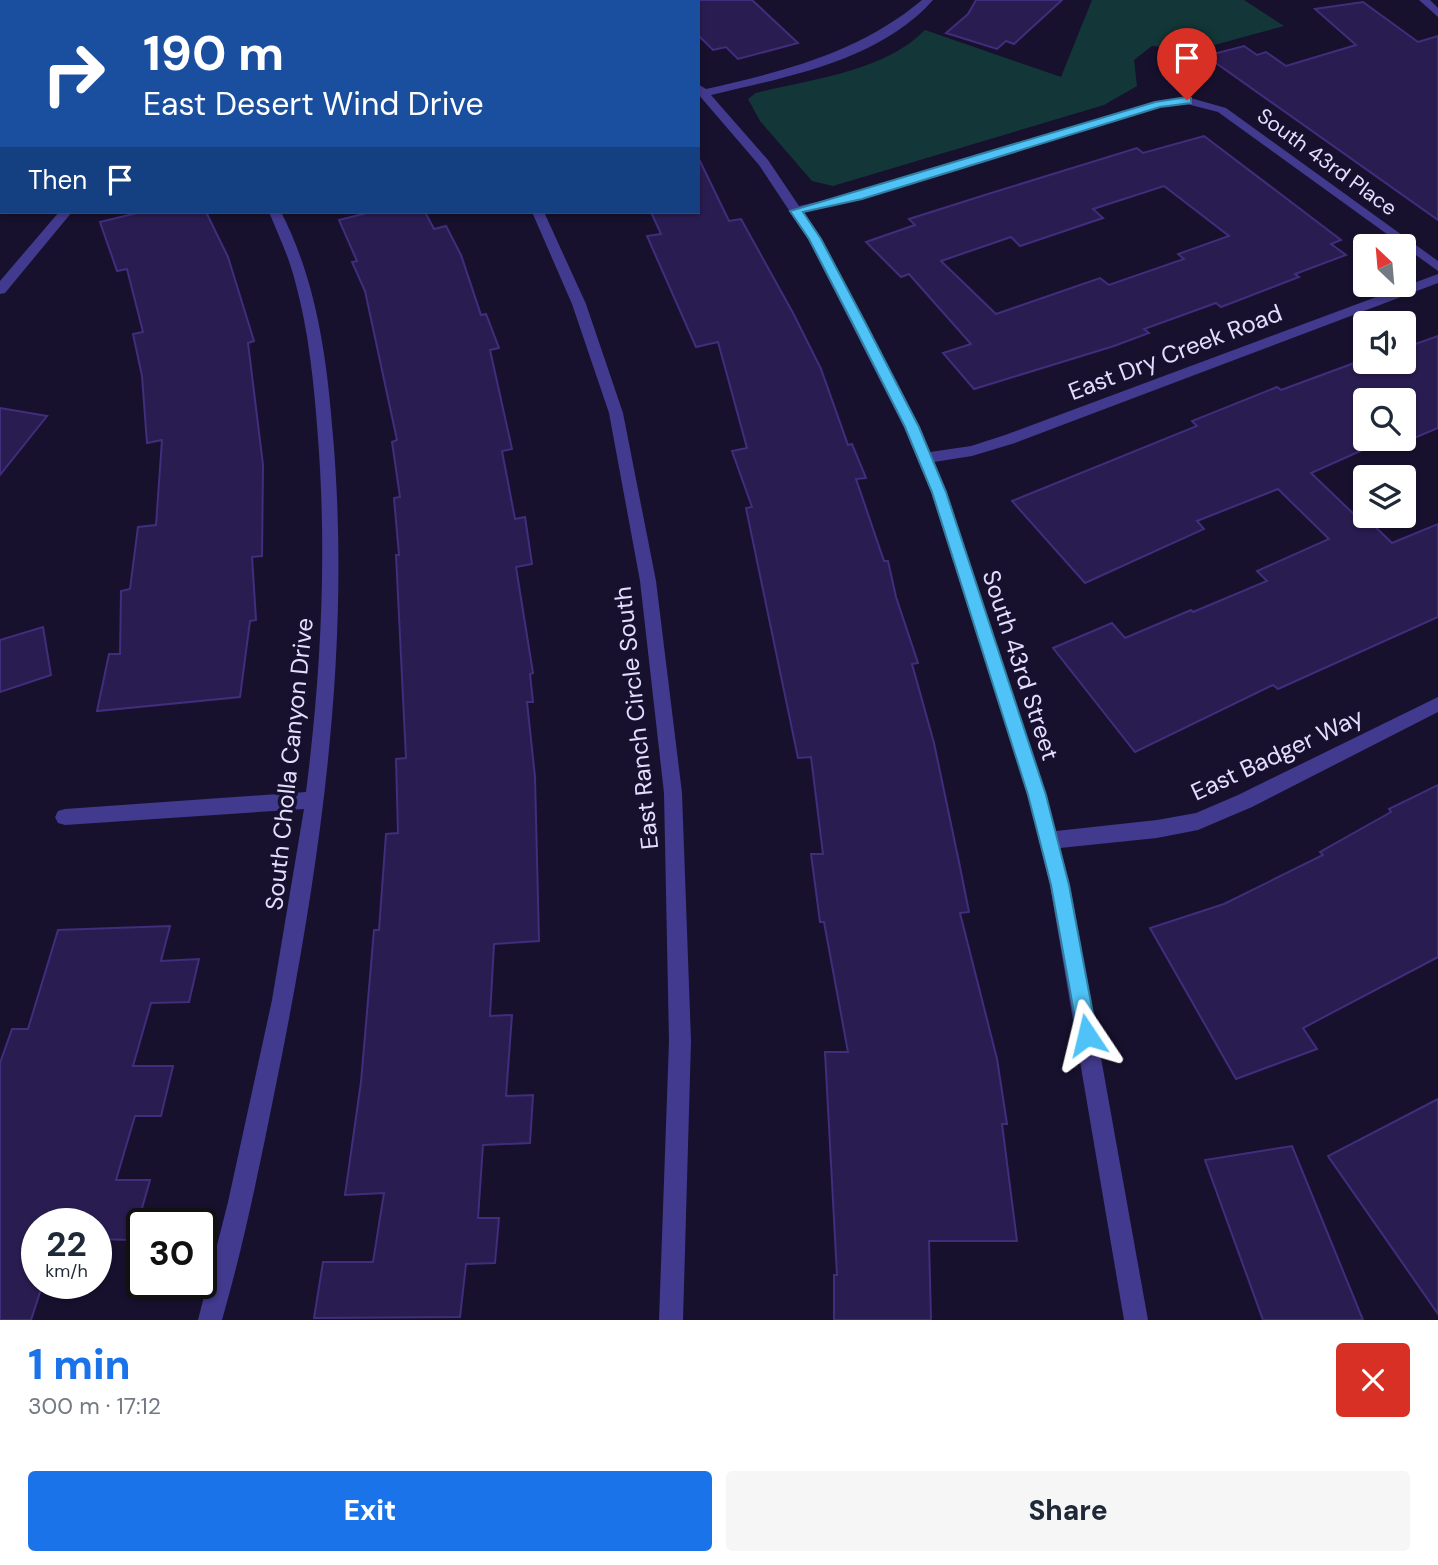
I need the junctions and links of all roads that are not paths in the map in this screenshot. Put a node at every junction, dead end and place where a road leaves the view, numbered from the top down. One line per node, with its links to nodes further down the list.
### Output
1 (928, 0): 4 (street)
2 (1424, 0): 3 (street)
3 (1438, 14)
4 (701, 90): 5 (street, South 43rd Street)
5 (796, 211): 9 (street, South 43rd Place); 12 (street, South 43rd Street)
6 (64, 214): 11 (street)
7 (276, 214): 14 (street, South Cholla Canyon Drive)
8 (539, 214): 18 (street, East Ranch Circle South)
9 (1438, 267)
10 (1438, 278): 12 (street, East Dry Creek Road)
11 (0, 290)
12 (924, 458): 16 (street, South 43rd Street)
13 (1438, 704): 16 (street, East Badger Way)
14 (314, 800): 15 (street); 17 (street, South Cholla Canyon Drive)
15 (65, 817)
16 (1048, 841): 19 (street, South 43rd Street)
17 (210, 1320)
18 (671, 1320)
19 (1136, 1320)

